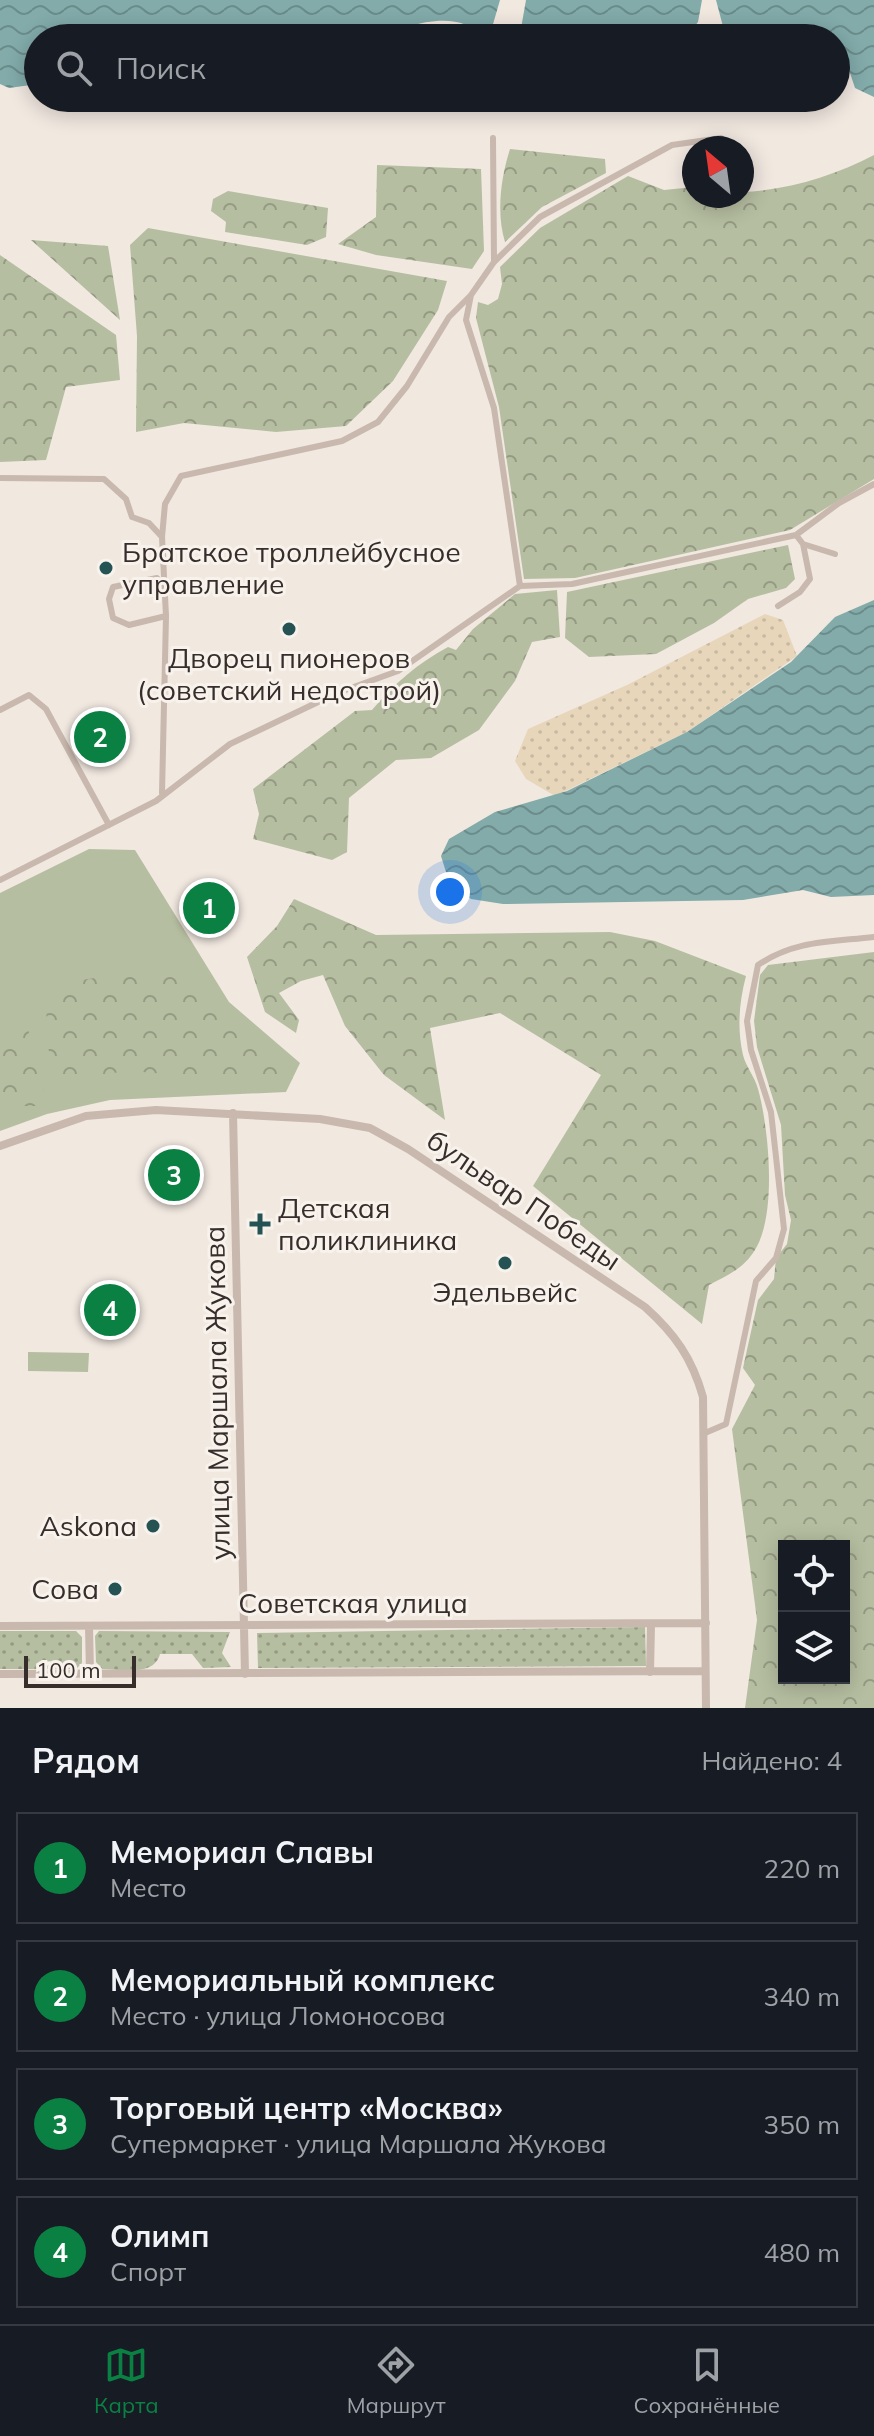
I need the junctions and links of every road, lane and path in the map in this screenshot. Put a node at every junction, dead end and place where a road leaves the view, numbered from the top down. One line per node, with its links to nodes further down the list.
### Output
1 (493, 138): 3 (street)
2 (682, 144): 3 (street)
3 (494, 262): 4 (street)
4 (471, 295): 8 (street); 11 (street)
5 (0, 478): 8 (street)
6 (874, 484): 7 (street)
7 (796, 535): 9 (street); 11 (street)
8 (162, 537): 12 (street)
9 (803, 544): 10 (street); 13 (street)
10 (835, 554)
11 (520, 586): 16 (street)
12 (166, 587): 14 (street); 14 (street)
13 (778, 606)
14 (166, 616): 16 (street)
15 (0, 710): 17 (street)
16 (162, 793): 17 (street)
17 (109, 825): 18 (street)
18 (0, 880)
19 (874, 937): 22 (street)
20 (233, 1113): 21 (street, бульвар Победы); 22 (street, бульвар Победы); 25 (street, улица Маршала Жукова)
21 (0, 1146)
22 (705, 1433): 23 (street, бульвар Победы)
23 (706, 1623): 24 (street, Советская улица); 28 (street, бульвар Победы)
24 (651, 1624): 25 (street, Советская улица); 29 (street)
25 (243, 1625): 27 (street, Советская улица); 32 (street, улица Маршала Жукова)
26 (0, 1626): 27 (street, Советская улица)
27 (89, 1626): 31 (street)
28 (705, 1671): 29 (street); 33 (street, бульвар Победы)
29 (650, 1672): 32 (street)
30 (0, 1674): 31 (street)
31 (90, 1674): 32 (street)
32 (245, 1674)
33 (706, 1708)

